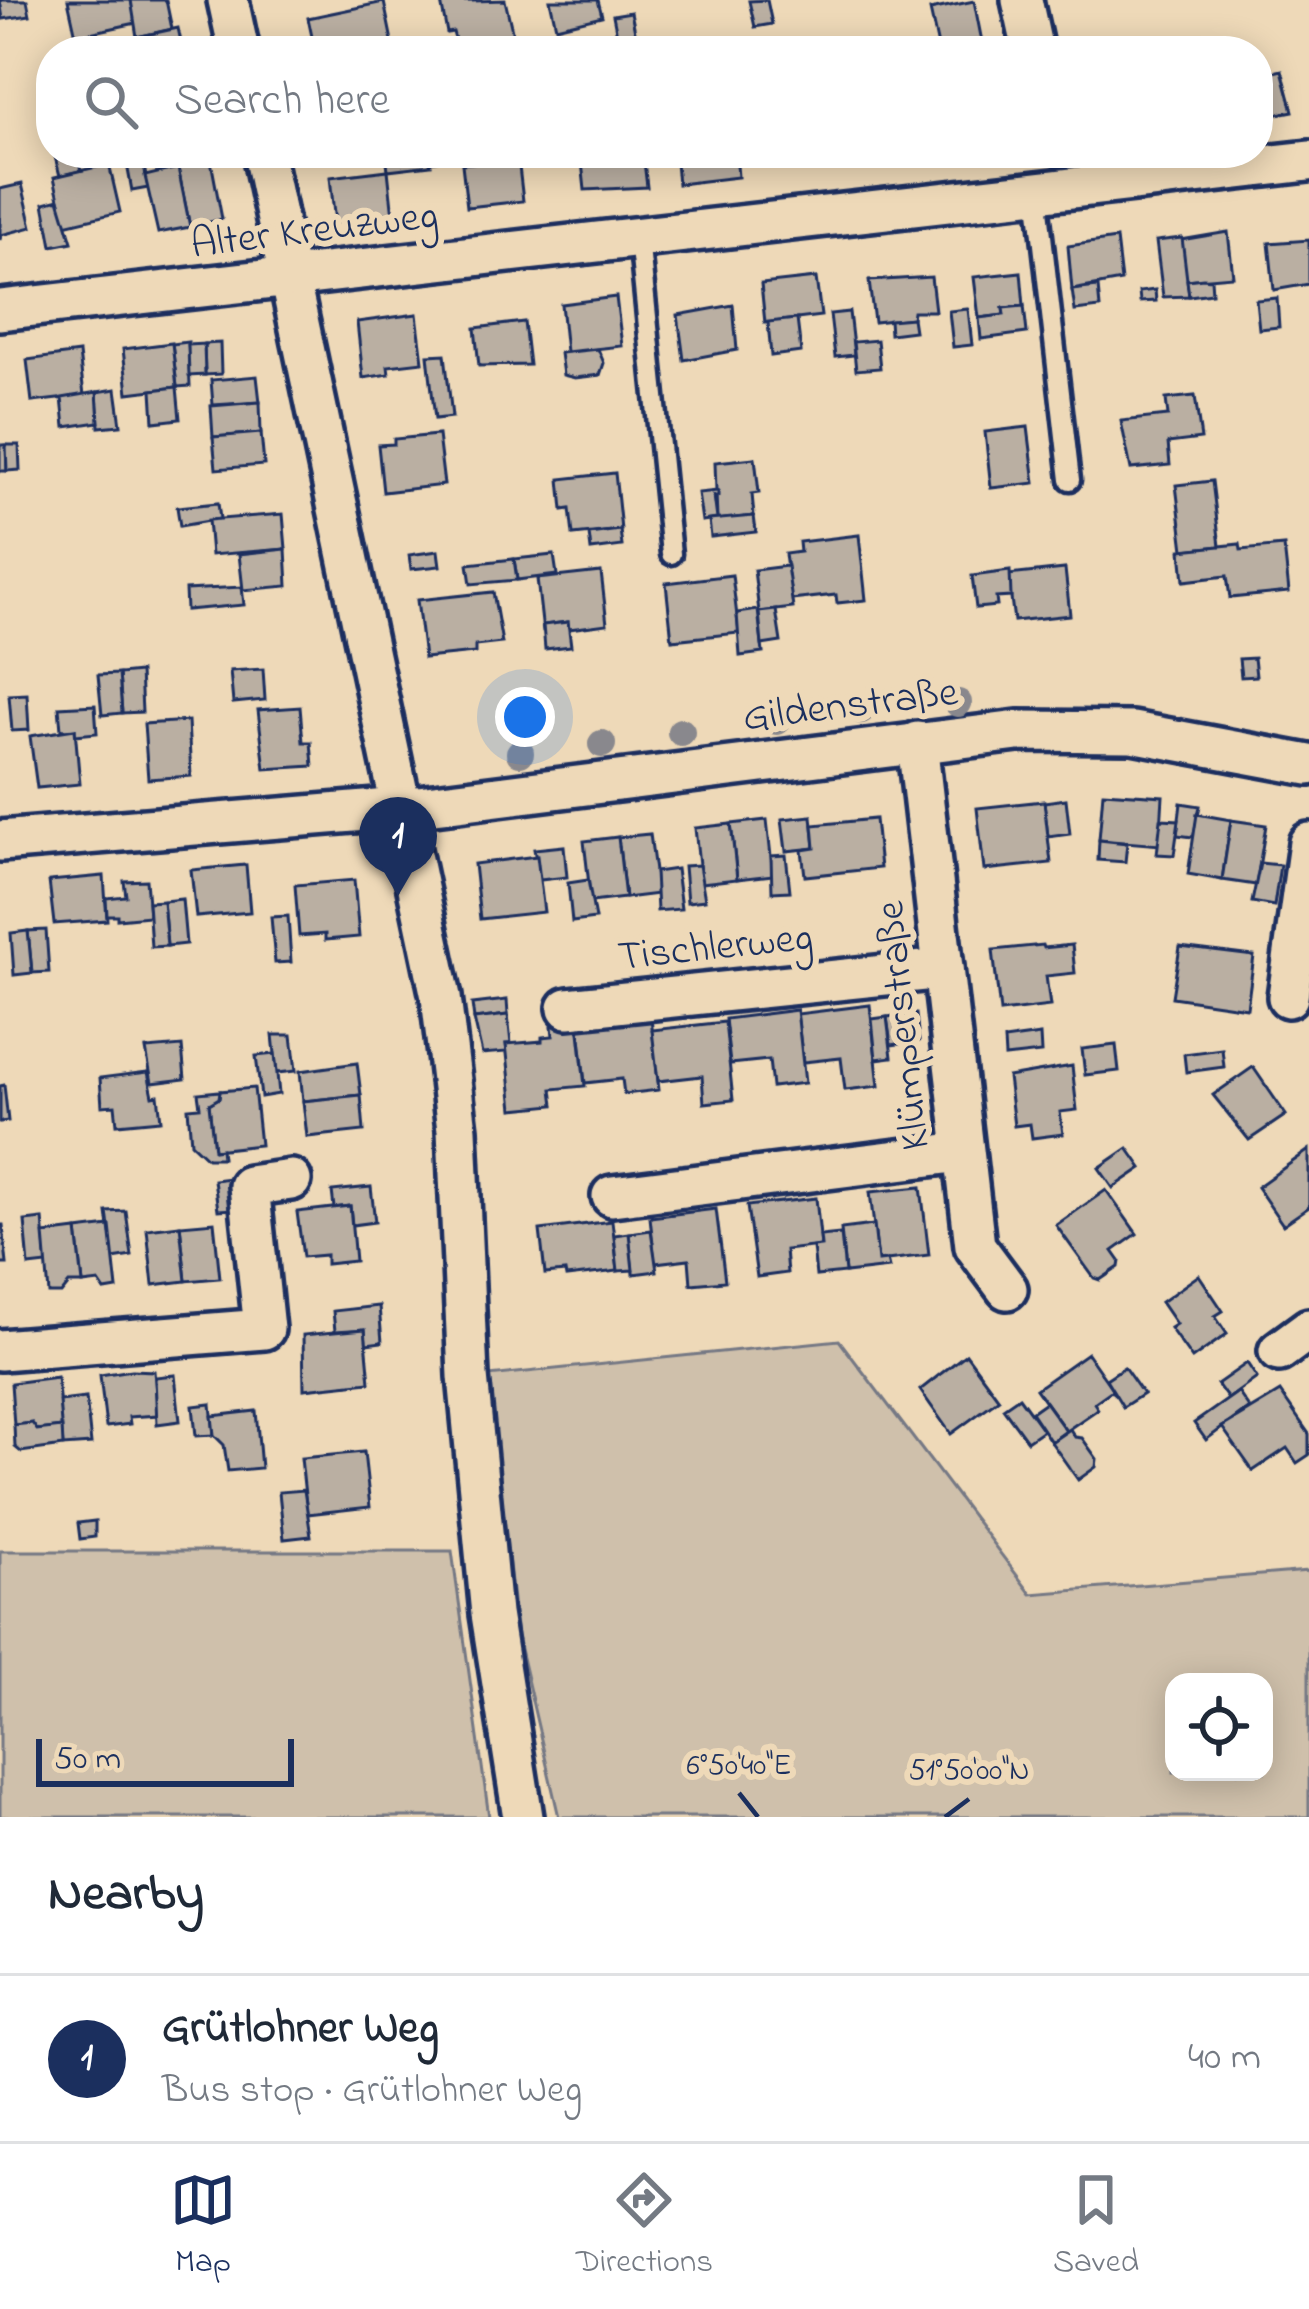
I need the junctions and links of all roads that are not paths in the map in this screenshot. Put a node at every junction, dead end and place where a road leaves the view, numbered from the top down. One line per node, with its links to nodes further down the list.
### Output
1 (228, 0): 3 (street)
2 (1022, 0): 4 (street)
3 (236, 36)
4 (1030, 36)
5 (1309, 161): 6 (street, Alter Kreuzweg)
6 (1273, 163)
7 (266, 168): 11 (street)
8 (1203, 168): 9 (street, Alter Kreuzweg)
9 (1051, 178): 10 (street, Alter Kreuzweg); 13 (lane)
10 (639, 238): 11 (street, Alter Kreuzweg); 14 (lane)
11 (291, 277): 12 (street, Alter Kreuzweg); 17 (street)
12 (0, 310)
13 (1070, 480)
14 (671, 554)
15 (917, 742): 16 (street, Gildenstraße); 17 (street, Gildenstraße); 20 (street, Klümperstraße)
16 (1309, 765)
17 (402, 808): 18 (street, Gildenstraße); 28 (street)
18 (0, 841)
19 (1309, 843): 21 (street)
20 (943, 970): 22 (street, Tischlerweg); 23 (street, Klümperstraße)
21 (1288, 998)
22 (568, 1008)
23 (962, 1152): 25 (street); 26 (street, Klümperstraße)
24 (291, 1180): 27 (street)
25 (612, 1196)
26 (1006, 1289)
27 (0, 1350)
28 (523, 1817)

